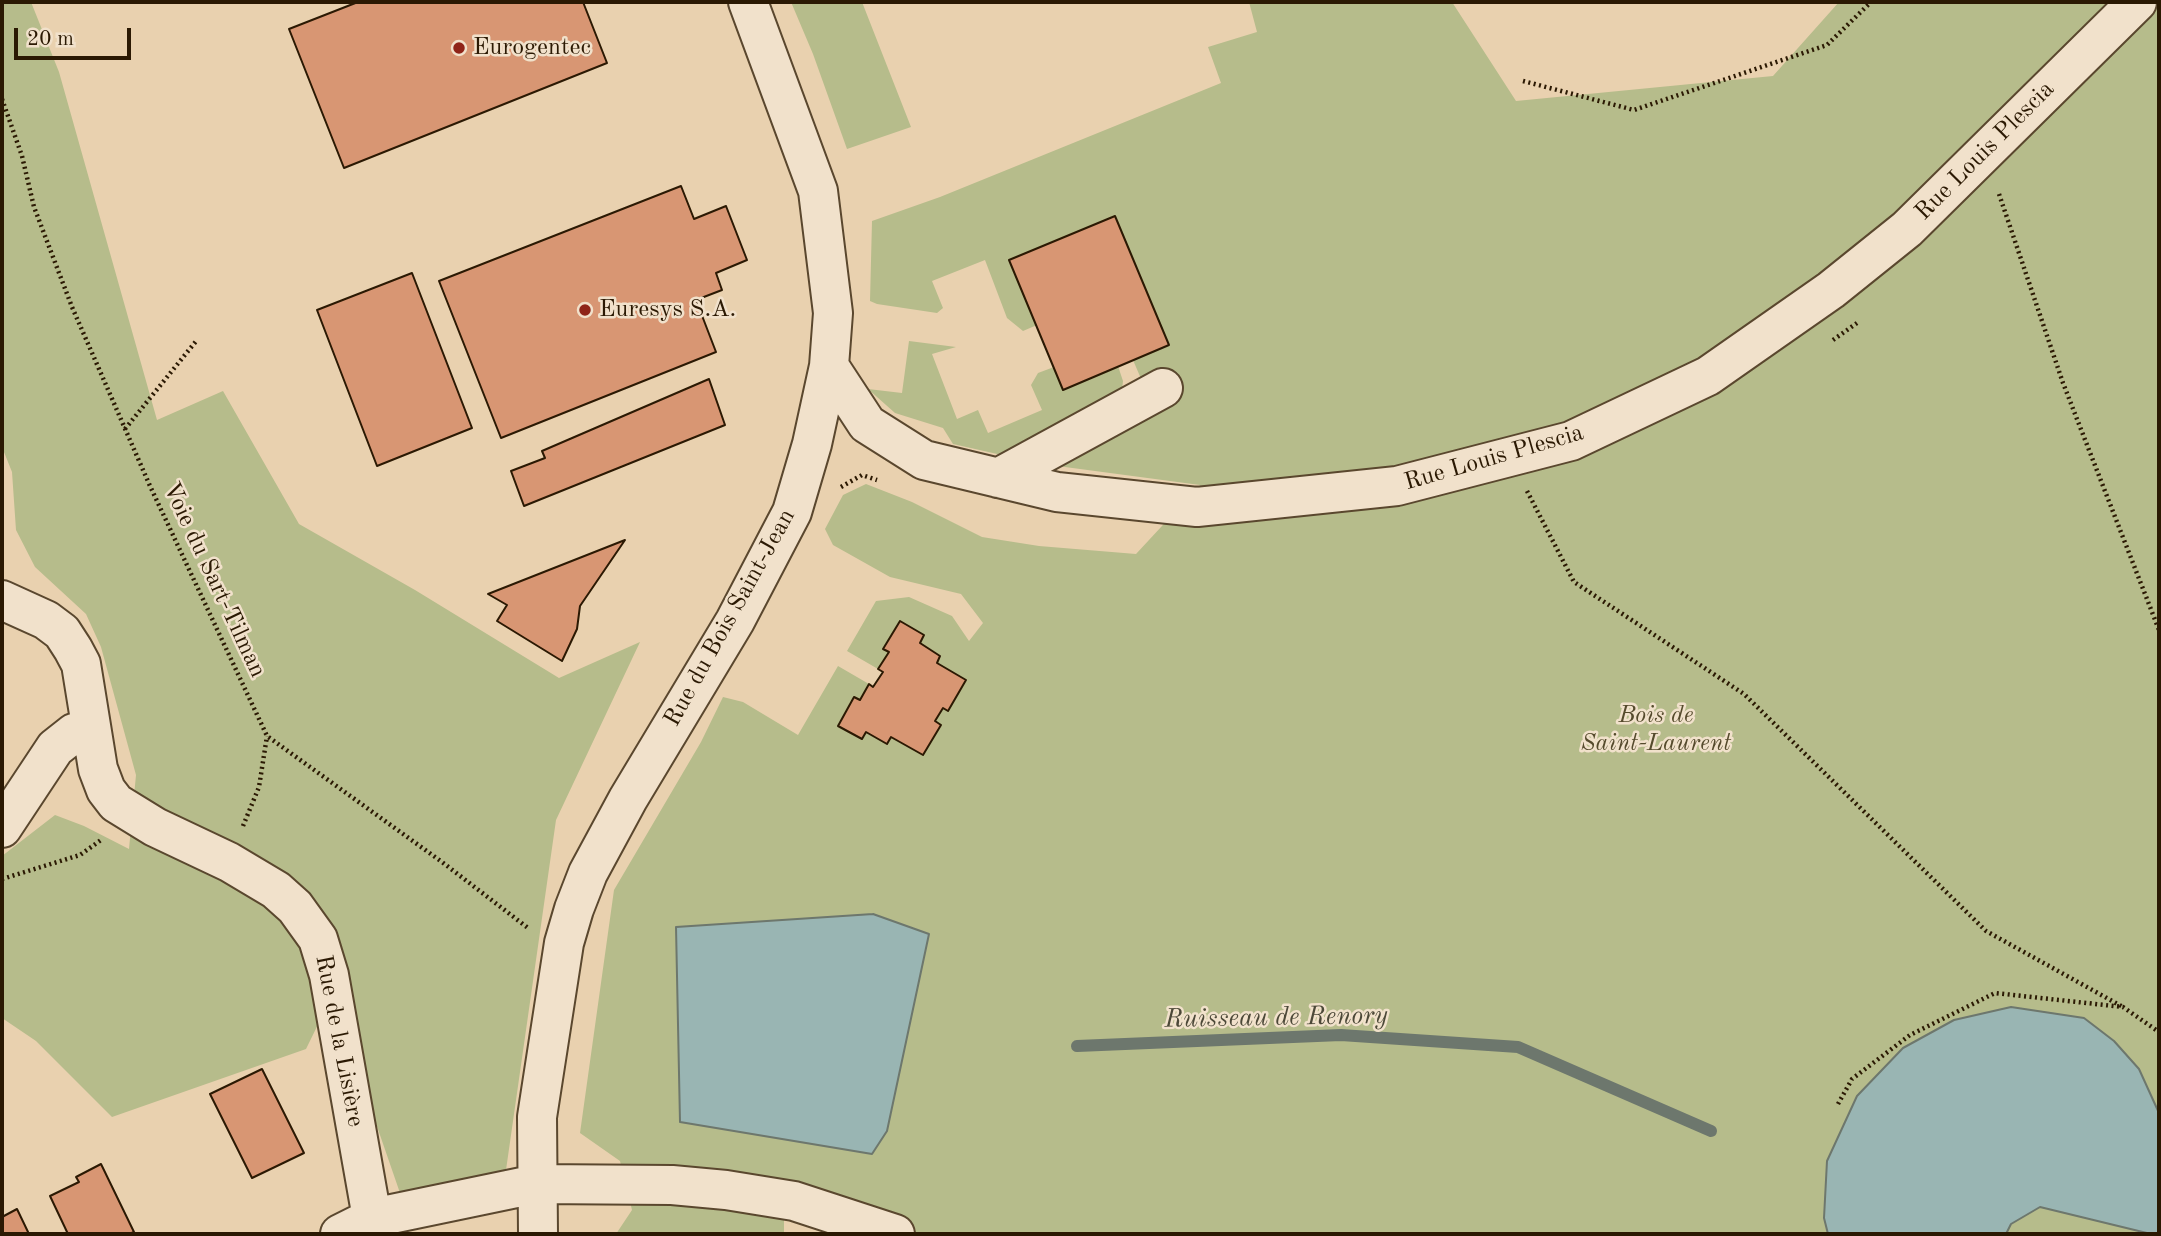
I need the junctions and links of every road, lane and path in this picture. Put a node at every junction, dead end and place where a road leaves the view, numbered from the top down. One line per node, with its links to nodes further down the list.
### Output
1 (748, 2): 8 (street, Rue du Bois Saint-Jean)
2 (1871, 2): 4 (path)
3 (2137, 2): 6 (street, Rue Louis Plescia)
4 (1523, 81)
5 (2, 99): 10 (path, Voie du Sart-Tilman)
6 (1984, 151): 11 (street, Rue Louis Plescia); 16 (path)
7 (197, 340): 10 (path)
8 (829, 366): 11 (street, Rue Louis Plescia); 23 (street, Rue du Bois Saint-Jean)
9 (1145, 386): 11 (street)
10 (125, 429): 18 (path, Voie du Sart-Tilman)
11 (998, 478)
12 (883, 481): 13 (path)
13 (838, 489)
14 (1527, 491): 24 (path)
15 (2, 600): 17 (street, Rue de la Lisière)
16 (2159, 630)
17 (91, 728): 19 (street, Rue de la Lisière); 20 (street)
18 (267, 736): 21 (path); 23 (path, Voie du Sart-Tilman)
19 (135, 816): 21 (street, Rue de la Lisière); 22 (path)
20 (2, 828)
21 (229, 862): 28 (street, Rue de la Lisière)
22 (2, 878)
23 (564, 943): 27 (street, Rue du Bois Saint-Jean)
24 (2123, 1007): 25 (path); 26 (path)
25 (2159, 1032)
26 (1838, 1104)
27 (536, 1184): 28 (street); 29 (street, Rue du Bois Saint-Jean); 30 (street)
28 (356, 1226)
29 (538, 1234)
30 (895, 1234)

